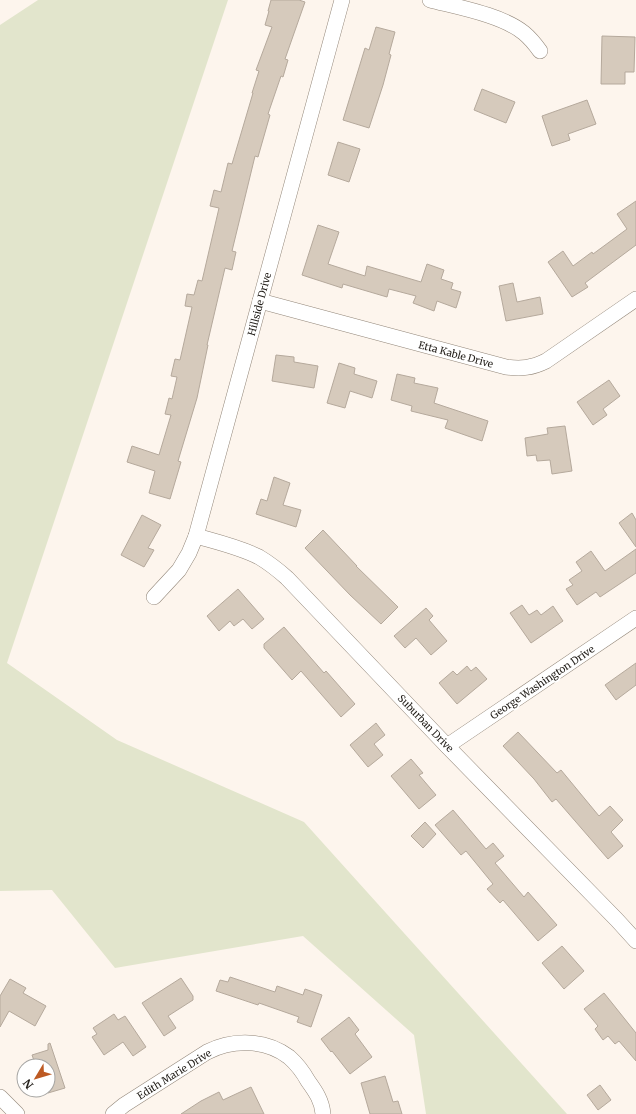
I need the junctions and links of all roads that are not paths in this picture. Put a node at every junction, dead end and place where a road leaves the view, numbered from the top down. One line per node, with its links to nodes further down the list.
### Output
1 (342, 0): 5 (street, Hillside Drive)
2 (430, 0): 3 (street)
3 (540, 51)
4 (636, 299): 5 (street, Etta Kable Drive)
5 (260, 301): 6 (street, Hillside Drive)
6 (196, 536): 7 (street, Hillside Drive); 9 (street, Suburban Drive)
7 (154, 597)
8 (636, 618): 9 (street, George Washington Drive)
9 (447, 746): 10 (street, Suburban Drive)
10 (636, 942)
11 (0, 1097): 12 (street)
12 (17, 1114)
13 (113, 1114): 14 (street, Edith Marie Drive)
14 (323, 1114)

